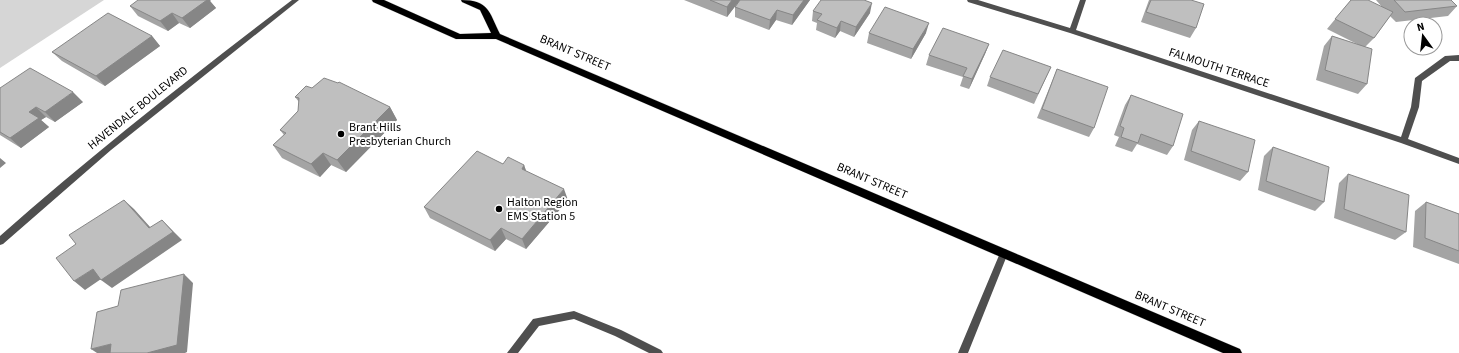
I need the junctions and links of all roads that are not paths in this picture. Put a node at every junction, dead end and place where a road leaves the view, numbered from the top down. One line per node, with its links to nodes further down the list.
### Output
1 (296, 0): 11 (street, HAVENDALE BOULEVARD)
2 (376, 0): 7 (main road, BRANT STREET)
3 (465, 0): 7 (main road)
4 (970, 0): 6 (street, FALMOUTH TERRACE)
5 (1083, 0): 6 (street)
6 (1072, 31): 9 (street, FALMOUTH TERRACE)
7 (497, 36): 12 (main road, BRANT STREET)
8 (1459, 58): 9 (street)
9 (1404, 140): 10 (street, FALMOUTH TERRACE)
10 (1459, 161)
11 (0, 241)
12 (1004, 253): 15 (street); 16 (main road, BRANT STREET)
13 (512, 353): 14 (street)
14 (658, 353)
15 (963, 353)
16 (1236, 353)

